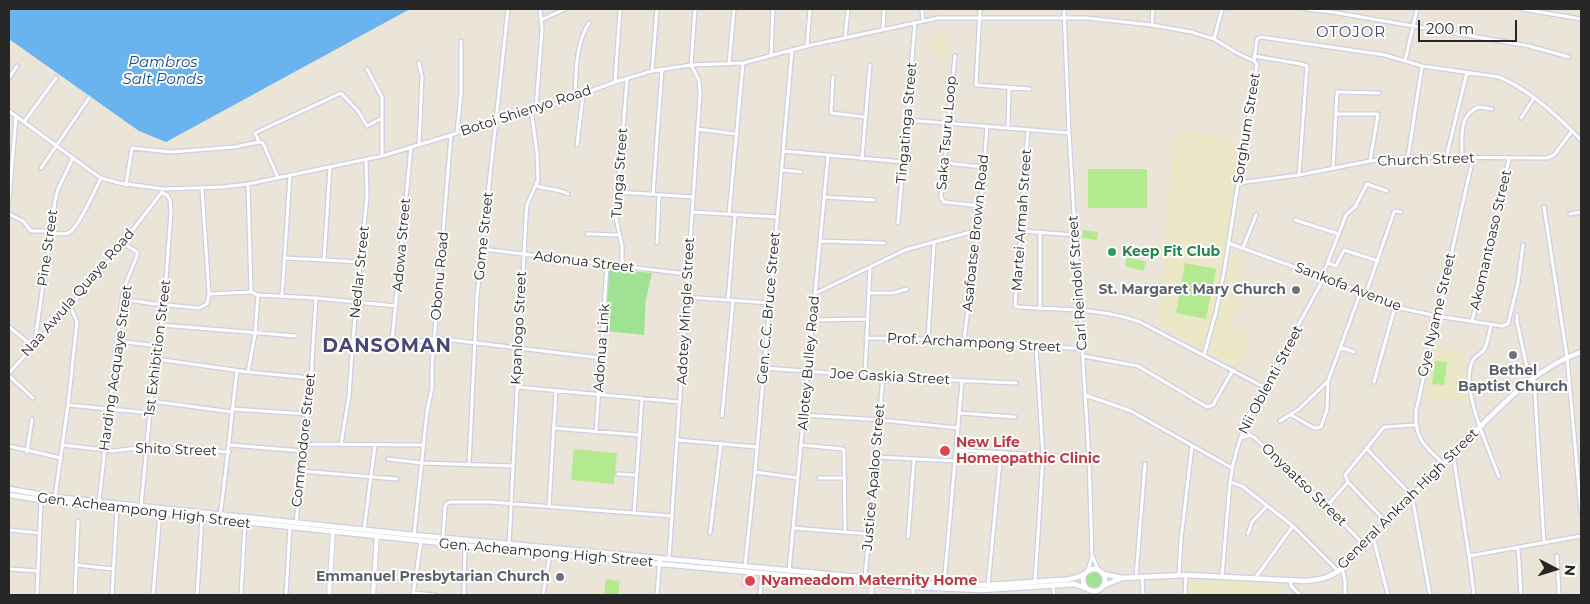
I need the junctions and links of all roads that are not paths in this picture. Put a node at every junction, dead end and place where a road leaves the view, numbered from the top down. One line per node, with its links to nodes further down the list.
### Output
1 (508, 9): 73 (street, Gome Street)
2 (540, 9): 24 (street)
3 (565, 9): 24 (street)
4 (620, 9): 56 (street)
5 (657, 9): 50 (street)
6 (695, 9): 44 (street)
7 (734, 9): 43 (street)
8 (773, 9): 36 (street)
9 (810, 9): 34 (street)
10 (848, 9): 31 (street)
11 (884, 9): 30 (street)
12 (922, 9): 25 (street)
13 (980, 9): 21 (street)
14 (1064, 9): 22 (street, Carl Reindolf Street)
15 (1154, 9): 28 (street)
16 (1222, 9): 32 (street)
17 (1306, 9): 18 (street)
18 (1312, 9): 29 (street)
19 (1417, 9): 29 (street)
20 (1522, 9): 23 (street)
21 (980, 17): 22 (street, Botoi Shienyo Road); 25 (street, Botoi Shienyo Road); 57 (street)
22 (1065, 17): 28 (street, Sorghum Street); 83 (street, Carl Reindolf Street)
23 (1581, 19)
24 (541, 20): 64 (street)
25 (923, 21): 26 (street, Botoi Shienyo Road)
26 (915, 22): 30 (street, Botoi Shienyo Road); 74 (street, Tingatinga Street)
27 (589, 24): 62 (street)
28 (1152, 25): 32 (street, Sorghum Street)
29 (1414, 27): 38 (street); 40 (street)
30 (882, 29): 31 (street, Botoi Shienyo Road)
31 (845, 38): 34 (street, Botoi Shienyo Road)
32 (1214, 39): 39 (street, Sorghum Street)
33 (461, 41): 82 (street)
34 (807, 46): 35 (street, Botoi Shienyo Road)
35 (792, 50): 36 (street, Botoi Shienyo Road); 92 (street, Gen. C.C. Bruce Street)
36 (771, 56): 42 (street, Botoi Shienyo Road)
37 (955, 56): 76 (street, Saka Tsuru Loop)
38 (1569, 57)
39 (1254, 58): 40 (street); 113 (street); 116 (street, Sorghum Street)
40 (1405, 61): 47 (street)
41 (419, 63): 89 (street)
42 (743, 63): 43 (street, Botoi Shienyo Road); 84 (street)
43 (730, 64): 44 (street, Botoi Shienyo Road)
44 (691, 65): 49 (street, Botoi Shienyo Road); 79 (street, Adotey Mingle Street)
45 (870, 65): 70 (street)
46 (17, 66): 53 (street)
47 (1422, 66): 51 (street); 95 (street)
48 (366, 69): 71 (street)
49 (662, 69): 50 (street, Botoi Shienyo Road); 125 (street)
50 (652, 71): 55 (street, Botoi Shienyo Road)
51 (1467, 72): 63 (street); 98 (street)
52 (834, 77): 70 (street)
53 (9, 78)
54 (56, 78): 75 (street)
55 (627, 79): 56 (street, Botoi Shienyo Road); 123 (street, Tunga Street)
56 (615, 82): 60 (street, Botoi Shienyo Road)
57 (1010, 88): 58 (street); 78 (street)
58 (1030, 89)
59 (1379, 92): 68 (street)
60 (582, 95): 62 (street, Botoi Shienyo Road); 90 (street)
61 (89, 98): 88 (street)
62 (575, 98): 64 (street, Botoi Shienyo Road)
63 (1534, 98): 72 (street); 81 (street)
64 (536, 108): 65 (street, Botoi Shienyo Road)
65 (531, 109): 73 (street, Botoi Shienyo Road); 119 (street, Kpanlogo Street)
66 (1492, 109): 99 (street)
67 (9, 111): 69 (street, Botoi Shienyo Road)
68 (1336, 114): 105 (street); 109 (street)
69 (16, 116): 75 (street, Botoi Shienyo Road); 129 (street)
70 (864, 117): 97 (street)
71 (382, 118): 87 (street); 93 (street)
72 (1520, 118)
73 (496, 120): 82 (street, Botoi Shienyo Road); 160 (street, Gome Street)
74 (907, 120): 76 (street); 104 (street, Tingatinga Street)
75 (24, 122): 88 (street, Botoi Shienyo Road)
76 (949, 123): 77 (street); 103 (street, Saka Tsuru Loop)
77 (987, 126): 78 (street); 107 (street, Asafoatse Brown Road)
78 (1008, 127): 80 (street)
79 (697, 129): 84 (street); 127 (street, Adotey Mingle Street)
80 (1028, 129): 83 (street); 145 (street, Martei Armah Street)
81 (1572, 131): 86 (street); 102 (street, Church Street)
82 (457, 133): 85 (street, Botoi Shienyo Road)
83 (1069, 133): 151 (street, Carl Reindolf Street)
84 (736, 134): 137 (street)
85 (452, 135): 89 (street, Botoi Shienyo Road); 204 (street, Obonu Road)
86 (1581, 140)
87 (259, 142): 115 (street); 118 (street)
88 (56, 145): 96 (street, Botoi Shienyo Road); 108 (street)
89 (419, 145): 91 (street, Botoi Shienyo Road)
90 (577, 145)
91 (411, 147): 93 (street, Botoi Shienyo Road); 189 (street, Adowa Street)
92 (784, 151): 94 (street); 110 (street, Gen. C.C. Bruce Street)
93 (382, 156): 101 (street, Botoi Shienyo Road)
94 (828, 156): 97 (street); 128 (street, Allotey Bulley Road)
95 (1408, 157): 98 (street, Church Street); 105 (street, Church Street)
96 (73, 158): 114 (street, Botoi Shienyo Road); 146 (street, Pine Street)
97 (862, 158): 104 (street)
98 (1446, 158): 99 (street, Church Street)
99 (1462, 158): 100 (street, Church Street)
100 (1473, 158): 102 (street, Church Street); 194 (street, Gye Nyame Street)
101 (366, 159): 106 (street, Botoi Shienyo Road); 164 (street, Nedlar Street)
102 (1509, 159): 197 (street, Akomantoaso Street)
103 (945, 160): 107 (street); 131 (street, Saka Tsuru Loop)
104 (904, 162): 143 (street, Tingatinga Street)
105 (1370, 162): 109 (street, Church Street)
106 (330, 167): 112 (street, Botoi Shienyo Road); 163 (street)
107 (984, 167): 131 (street, Asafoatse Brown Road)
108 (41, 168)
109 (1334, 168): 113 (street, Church Street)
110 (782, 170): 111 (street); 141 (street, Gen. C.C. Bruce Street)
111 (801, 172)
112 (290, 175): 115 (street, Botoi Shienyo Road); 162 (street)
113 (1299, 175): 116 (street, Church Street)
114 (101, 178): 118 (street, Botoi Shienyo Road); 146 (street)
115 (278, 178): 117 (street, Botoi Shienyo Road)
116 (1238, 182): 157 (street, Sorghum Street)
117 (248, 184): 120 (street, Botoi Shienyo Road); 174 (street)
118 (126, 185): 121 (street, Botoi Shienyo Road)
119 (537, 186): 124 (street); 161 (street, Kpanlogo Street)
120 (202, 189): 121 (street, Botoi Shienyo Road); 177 (street)
121 (163, 191): 153 (street, Naa Awula Quaye Road); 187 (street, 1st Exhibition Street)
122 (1387, 191): 149 (street, Nii Oblenti Street)
123 (618, 192): 125 (street); 150 (street, Tunga Street)
124 (568, 194)
125 (654, 194): 126 (street)
126 (659, 195): 127 (street); 154 (street)
127 (693, 197): 133 (street, Adotey Mingle Street)
128 (824, 197): 130 (street); 152 (street, Allotey Bulley Road)
129 (9, 199)
130 (874, 200)
131 (981, 206): 144 (street, Asafoatse Brown Road)
132 (1544, 207): 222 (street)
133 (692, 212): 137 (street); 170 (street, Adotey Mingle Street)
134 (1401, 212): 165 (street)
135 (1581, 212): 138 (street)
136 (9, 214): 146 (street)
137 (729, 214): 139 (street)
138 (1570, 214)
139 (735, 215): 141 (street); 184 (street)
140 (1256, 215): 159 (street)
141 (777, 217): 186 (street, Gen. C.C. Bruce Street)
142 (1295, 220): 149 (street)
143 (898, 223)
144 (978, 230): 156 (street); 207 (street, Asafoatse Brown Road)
145 (1021, 230): 147 (street); 191 (street, Martei Armah Street)
146 (51, 232): 208 (street, Pine Street)
147 (1040, 232): 151 (street); 191 (street)
148 (587, 234): 150 (street)
149 (1339, 234): 166 (street, Nii Oblenti Street)
150 (620, 235): 168 (street, Tunga Street)
151 (1075, 235): 192 (street, Carl Reindolf Street)
152 (820, 241): 155 (street); 175 (street, Allotey Bulley Road)
153 (123, 243): 183 (street, Harding Acquaye Street); 188 (street, Naa Awula Quaye Road)
154 (657, 243)
155 (884, 243)
156 (934, 243): 169 (street); 206 (street)
157 (1228, 243): 159 (street, Sankofa Avenue); 220 (street, Sorghum Street)
158 (1523, 245): 199 (street)
159 (1243, 248): 171 (street, Sankofa Avenue)
160 (482, 249): 161 (street, Adonua Street); 211 (street, Gome Street)
161 (523, 254): 167 (street, Adonua Street); 216 (street, Kpanlogo Street)
162 (285, 258): 163 (street); 180 (street)
163 (324, 260): 164 (street)
164 (361, 262): 185 (street, Nedlar Street)
165 (1378, 262): 166 (street); 178 (street)
166 (1328, 263): 171 (street, Nii Oblenti Street)
167 (607, 265): 168 (street, Adonua Street); 224 (street, Adonua Link)
168 (622, 266): 170 (street, Adonua Street)
169 (870, 266): 175 (street); 176 (street)
170 (687, 274): 181 (street, Adotey Mingle Street)
171 (1323, 277): 173 (street, Sankofa Avenue); 240 (street, Nii Oblenti Street)
172 (907, 289): 176 (street)
173 (1361, 291): 178 (street, Sankofa Avenue); 215 (street)
174 (250, 292): 177 (street); 179 (street)
175 (815, 293): 196 (street, Allotey Bulley Road)
176 (869, 293): 195 (street)
177 (209, 294): 187 (street)
178 (1366, 294): 190 (street, Sankofa Avenue)
179 (258, 295): 180 (street); 201 (street)
180 (282, 296): 182 (street)
181 (686, 297): 184 (street); 247 (street, Adotey Mingle Street)
182 (316, 298): 185 (street); 234 (street, Commodore Street)
183 (122, 299): 187 (street); 209 (street, Harding Acquaye Street)
184 (731, 300): 186 (street); 256 (street)
185 (357, 302): 189 (street); 203 (street, Nedlar Street)
186 (770, 303): 225 (street, Gen. C.C. Bruce Street)
187 (164, 305): 198 (street, 1st Exhibition Street)
188 (70, 306): 208 (street, Naa Awula Quaye Road); 248 (street)
189 (396, 306): 210 (street, Adowa Street)
190 (1396, 307): 194 (street, Sankofa Avenue); 237 (street)
191 (1040, 309): 192 (street, Martei Armah Street)
192 (1080, 312): 217 (street, Carl Reindolf Street); 220 (street, Martei Armah Street)
193 (1517, 315): 233 (street)
194 (1437, 316): 197 (street, Sankofa Avenue); 261 (street, Gye Nyame Street)
195 (867, 319): 196 (street); 205 (street)
196 (812, 320): 229 (street, Allotey Bulley Road)
197 (1472, 322): 199 (street, Sankofa Avenue)
198 (160, 325): 201 (street); 213 (street, 1st Exhibition Street)
199 (1491, 325): 262 (street)
200 (9, 327): 212 (street)
201 (255, 334): 202 (street); 228 (street)
202 (296, 336)
203 (353, 338): 210 (street); 271 (street, Nedlar Street)
204 (435, 338): 210 (street); 211 (street); 275 (street, Obonu Road)
205 (866, 338): 206 (street, Prof. Archampong Street); 231 (street)
206 (928, 339): 207 (street, Prof. Archampong Street)
207 (964, 340): 214 (street, Prof. Archampong Street)
208 (38, 341): 212 (street, Naa Awula Quaye Road)
209 (117, 341): 213 (street); 249 (street, Harding Acquaye Street)
210 (392, 342)
211 (474, 343): 216 (street); 299 (street, Gome Street)
212 (33, 346): 230 (street, Naa Awula Quaye Road)
213 (158, 346): 223 (street, 1st Exhibition Street)
214 (1036, 346): 217 (street, Prof. Archampong Street); 289 (street)
215 (1340, 347): 218 (street); 236 (street)
216 (519, 348): 224 (street); 239 (street, Kpanlogo Street)
217 (1083, 350): 221 (street, Carl Reindolf Street)
218 (1354, 352)
219 (1581, 352): 222 (main road, General Ankrah High Street)
220 (1204, 355): 227 (street, Martei Armah Street)
221 (1083, 356): 227 (street); 243 (street, Carl Reindolf Street)
222 (1567, 357): 233 (main road, General Ankrah High Street); 326 (street)
223 (156, 358): 226 (street); 246 (street, 1st Exhibition Street)
224 (601, 358): 242 (street, Adonua Link)
225 (764, 368): 229 (street, Joe Gaskia Street); 280 (street, Gen. C.C. Bruce Street)
226 (237, 370): 228 (street); 250 (street)
227 (1233, 370): 240 (street, Martei Armah Street)
228 (248, 372): 234 (street)
229 (808, 372): 231 (street, Joe Gaskia Street); 254 (street, Allotey Bulley Road)
230 (9, 374): 244 (street)
231 (865, 375): 232 (street, Joe Gaskia Street)
232 (883, 377): 235 (street, Joe Gaskia Street); 259 (street, Justice Apaloo Street)
233 (1534, 377): 262 (main road, General Ankrah High Street); 354 (street)
234 (311, 378): 253 (street, Commodore Street)
235 (962, 381): 238 (street, Joe Gaskia Street); 252 (street)
236 (1328, 381): 255 (street); 255 (street)
237 (1374, 382)
238 (1016, 383)
239 (517, 387): 241 (street); 300 (street, Kpanlogo Street)
240 (1264, 387): 267 (street, Nii Oblenti Street)
241 (556, 390): 242 (street); 263 (street)
242 (599, 394): 245 (street); 265 (street, Adonua Link)
243 (1085, 395): 278 (street); 292 (street, Carl Reindolf Street)
244 (33, 398)
245 (642, 398): 247 (street); 266 (street)
246 (151, 401): 250 (street); 251 (street, 1st Exhibition Street)
247 (680, 402): 268 (street, Adotey Mingle Street)
248 (68, 405): 249 (street); 272 (street)
249 (109, 410): 251 (street); 282 (street, Harding Acquaye Street)
250 (232, 410): 253 (street); 273 (street)
251 (150, 413): 279 (street, 1st Exhibition Street)
252 (960, 413): 257 (street); 264 (street)
253 (307, 414): 270 (street, Commodore Street)
254 (804, 415): 259 (street); 276 (street, Allotey Bulley Road)
255 (1291, 415): 260 (street)
256 (722, 416)
257 (1015, 417)
258 (32, 419): 285 (street)
259 (880, 420): 264 (street); 290 (street, Justice Apaloo Street)
260 (1280, 421)
261 (1415, 425): 281 (street); 297 (street)
262 (1480, 426): 288 (main road, General Ankrah High Street); 307 (street)
263 (553, 428): 265 (street); 322 (street)
264 (958, 428): 283 (street)
265 (596, 432): 266 (street)
266 (639, 435): 305 (street)
267 (1240, 438): 301 (street, Nii Oblenti Street); 324 (street, Onyaatso Street)
268 (677, 440): 269 (street); 330 (street, Adotey Mingle Street)
269 (721, 443): 280 (street); 344 (street)
270 (304, 444): 271 (street); 284 (street, Commodore Street)
271 (340, 444): 274 (street)
272 (63, 445): 282 (street, Shito Street); 291 (street)
273 (230, 445): 284 (street); 286 (street)
274 (375, 445): 275 (street); 306 (street)
275 (423, 445): 296 (street, Obonu Road)
276 (801, 445): 308 (street, Allotey Bulley Road); 310 (street)
277 (9, 446): 285 (street)
278 (1192, 446): 301 (street); 377 (street)
279 (147, 447): 282 (street, Shito Street); 286 (street, Shito Street); 321 (street, 1st Exhibition Street)
280 (757, 447): 303 (street, Gen. C.C. Bruce Street)
281 (1366, 448): 313 (street); 316 (street)
282 (104, 450): 319 (street, Harding Acquaye Street)
283 (956, 450): 287 (street); 295 (street)
284 (303, 451): 302 (street, Commodore Street)
285 (27, 452): 291 (street)
286 (229, 452): 329 (street)
287 (1001, 452): 289 (street); 388 (street)
288 (1453, 453): 297 (main road, General Ankrah High Street); 361 (street)
289 (1043, 456): 292 (street); 387 (street)
290 (876, 457): 293 (street); 346 (street, Justice Apaloo Street)
291 (61, 458): 317 (street)
292 (1089, 458): 363 (street, Carl Reindolf Street)
293 (914, 459): 295 (street); 351 (street)
294 (388, 460): 296 (street)
295 (955, 461): 392 (street)
296 (422, 463): 299 (street); 348 (street, Obonu Road)
297 (1443, 463): 316 (main road, General Ankrah High Street)
298 (1145, 464): 380 (street)
299 (469, 465): 300 (street)
300 (513, 466): 320 (street, Kpanlogo Street)
301 (1232, 468): 312 (street, Nii Oblenti Street)
302 (301, 471): 306 (street); 335 (street, Commodore Street)
303 (755, 472): 308 (street); 367 (street, Gen. C.C. Bruce Street)
304 (618, 474): 305 (street)
305 (636, 475): 328 (street)
306 (371, 476): 311 (street); 340 (street)
307 (1499, 477)
308 (798, 478): 338 (street, Allotey Bulley Road)
309 (819, 478): 310 (street)
310 (845, 478): 342 (street)
311 (397, 479)
312 (1230, 482): 323 (street); 379 (street, Nii Oblenti Street)
313 (1348, 482): 324 (street); 333 (street)
314 (9, 489): 317 (main road, Gen. Acheampong High Street)
315 (9, 494): 318 (main road, Gen. Acheampong High Street)
316 (1412, 496): 333 (main road, General Ankrah High Street); 419 (street)
317 (55, 497): 319 (main road, Gen. Acheampong High Street)
318 (41, 500): 325 (main road, Gen. Acheampong High Street); 343 (street)
319 (99, 502): 321 (main road, Gen. Acheampong High Street)
320 (510, 503): 322 (street); 352 (street); 355 (street, Kpanlogo Street)
321 (141, 506): 329 (main road, Gen. Acheampong High Street)
322 (548, 506): 328 (street)
323 (1268, 506): 336 (street); 347 (street)
324 (1327, 506): 357 (street, Onyaatso Street)
325 (118, 508): 327 (main road, Gen. Acheampong High Street); 369 (street)
326 (1581, 512)
327 (160, 513): 331 (main road, Gen. Acheampong High Street); 399 (street)
328 (634, 514): 330 (street)
329 (220, 515): 335 (main road, Gen. Acheampong High Street)
330 (672, 516): 364 (street, Adotey Mingle Street)
331 (202, 518): 334 (main road, Gen. Acheampong High Street); 400 (street)
332 (78, 521): 366 (street)
333 (1386, 522): 349 (main road, General Ankrah High Street)
334 (245, 523): 337 (main road, Gen. Acheampong High Street); 401 (street)
335 (296, 523): 340 (main road, Gen. Acheampong High Street)
336 (1292, 526): 371 (street); 382 (street)
337 (290, 527): 341 (main road, Gen. Acheampong High Street); 402 (street)
338 (793, 528): 342 (street); 373 (street, Allotey Bulley Road)
339 (9, 530): 343 (street)
340 (364, 530): 345 (main road, Gen. Acheampong High Street)
341 (333, 532): 345 (main road, Gen. Acheampong High Street); 403 (street)
342 (845, 532): 346 (street)
343 (39, 533): 372 (street)
344 (710, 533)
345 (377, 534): 348 (main road, Gen. Acheampong High Street); 353 (main road, Gen. Acheampong High Street); 404 (street)
346 (869, 534): 383 (street, Justice Apaloo Street)
347 (1248, 534)
348 (414, 535): 352 (main road, Gen. Acheampong High Street)
349 (1373, 536): 357 (main road, General Ankrah High Street); 418 (street)
350 (1581, 536): 354 (street)
351 (908, 537)
352 (442, 538): 355 (main road, Gen. Acheampong High Street)
353 (420, 541): 356 (main road, Gen. Acheampong High Street); 395 (street)
354 (1544, 543): 358 (street)
355 (509, 544): 359 (street, Kpanlogo Street); 365 (main road, Gen. Acheampong High Street)
356 (465, 545): 359 (main road, Gen. Acheampong High Street); 406 (street)
357 (1364, 546): 371 (main road, General Ankrah High Street)
358 (1518, 547): 361 (street); 421 (street)
359 (508, 550): 360 (main road, Gen. Acheampong High Street)
360 (550, 554): 365 (main road, Gen. Acheampong High Street); 407 (street)
361 (1470, 556): 420 (street)
362 (1557, 556): 422 (street)
363 (1092, 557): 370 (street, Carl Reindolf Street); 374 (street, Carl Reindolf Street)
364 (668, 559): 365 (main road, Gen. Acheampong High Street); 367 (main road, Gen. Acheampong High Street)
365 (659, 560): 375 (main road, Gen. Acheampong High Street); 408 (street)
366 (76, 565): 369 (street); 397 (street)
367 (745, 566): 373 (main road, Gen. Acheampong High Street)
368 (9, 568): 372 (street)
369 (113, 569): 398 (street)
370 (1098, 570): 374 (main road); 376 (main road)
371 (1340, 570): 385 (main road, General Ankrah High Street); 417 (street)
372 (38, 571): 396 (street)
373 (790, 571): 383 (main road, Gen. Acheampong High Street)
374 (1086, 572): 387 (main road, Gen. Acheampong High Street); 393 (main road)
375 (762, 573): 386 (main road, Gen. Acheampong High Street); 409 (street)
376 (1103, 574): 384 (main road, General Ankrah High Street); 391 (main road)
377 (1179, 575): 378 (main road, General Ankrah High Street); 381 (main road, General Ankrah High Street)
378 (1186, 575): 379 (main road, General Ankrah High Street); 415 (street)
379 (1222, 576): 382 (main road, General Ankrah High Street)
380 (1136, 577): 381 (main road, General Ankrah High Street); 384 (main road, General Ankrah High Street)
381 (1142, 577): 414 (street)
382 (1256, 577): 385 (main road, General Ankrah High Street)
383 (865, 578): 386 (main road, Gen. Acheampong High Street)
384 (1122, 578): 391 (main road, General Ankrah High Street)
385 (1290, 580): 416 (street)
386 (873, 581): 390 (main road, Gen. Acheampong High Street); 392 (main road, Gen. Acheampong High Street); 410 (street)
387 (1035, 582): 388 (main road, Gen. Acheampong High Street)
388 (988, 585): 392 (main road, Gen. Acheampong High Street)
389 (1053, 585): 393 (main road, Gen. Acheampong High Street); 394 (main road, Gen. Acheampong High Street); 412 (street)
390 (913, 587): 392 (main road, Gen. Acheampong High Street); 411 (street)
391 (1102, 588): 393 (main road); 413 (main road)
392 (945, 590): 394 (main road, Gen. Acheampong High Street)
393 (1087, 591)
394 (981, 592)
395 (413, 594): 405 (street)
396 (37, 595)
397 (75, 595)
398 (112, 595)
399 (154, 595)
400 (197, 595)
401 (242, 595)
402 (286, 595)
403 (329, 595)
404 (373, 595)
405 (435, 595)
406 (464, 595)
407 (543, 595)
408 (656, 595)
409 (760, 595)
410 (871, 595)
411 (913, 595)
412 (1054, 595)
413 (1098, 595)
414 (1144, 595)
415 (1185, 595)
416 (1300, 595)
417 (1345, 595)
418 (1388, 595)
419 (1430, 595)
420 (1474, 595)
421 (1521, 595)
422 (1559, 595)

